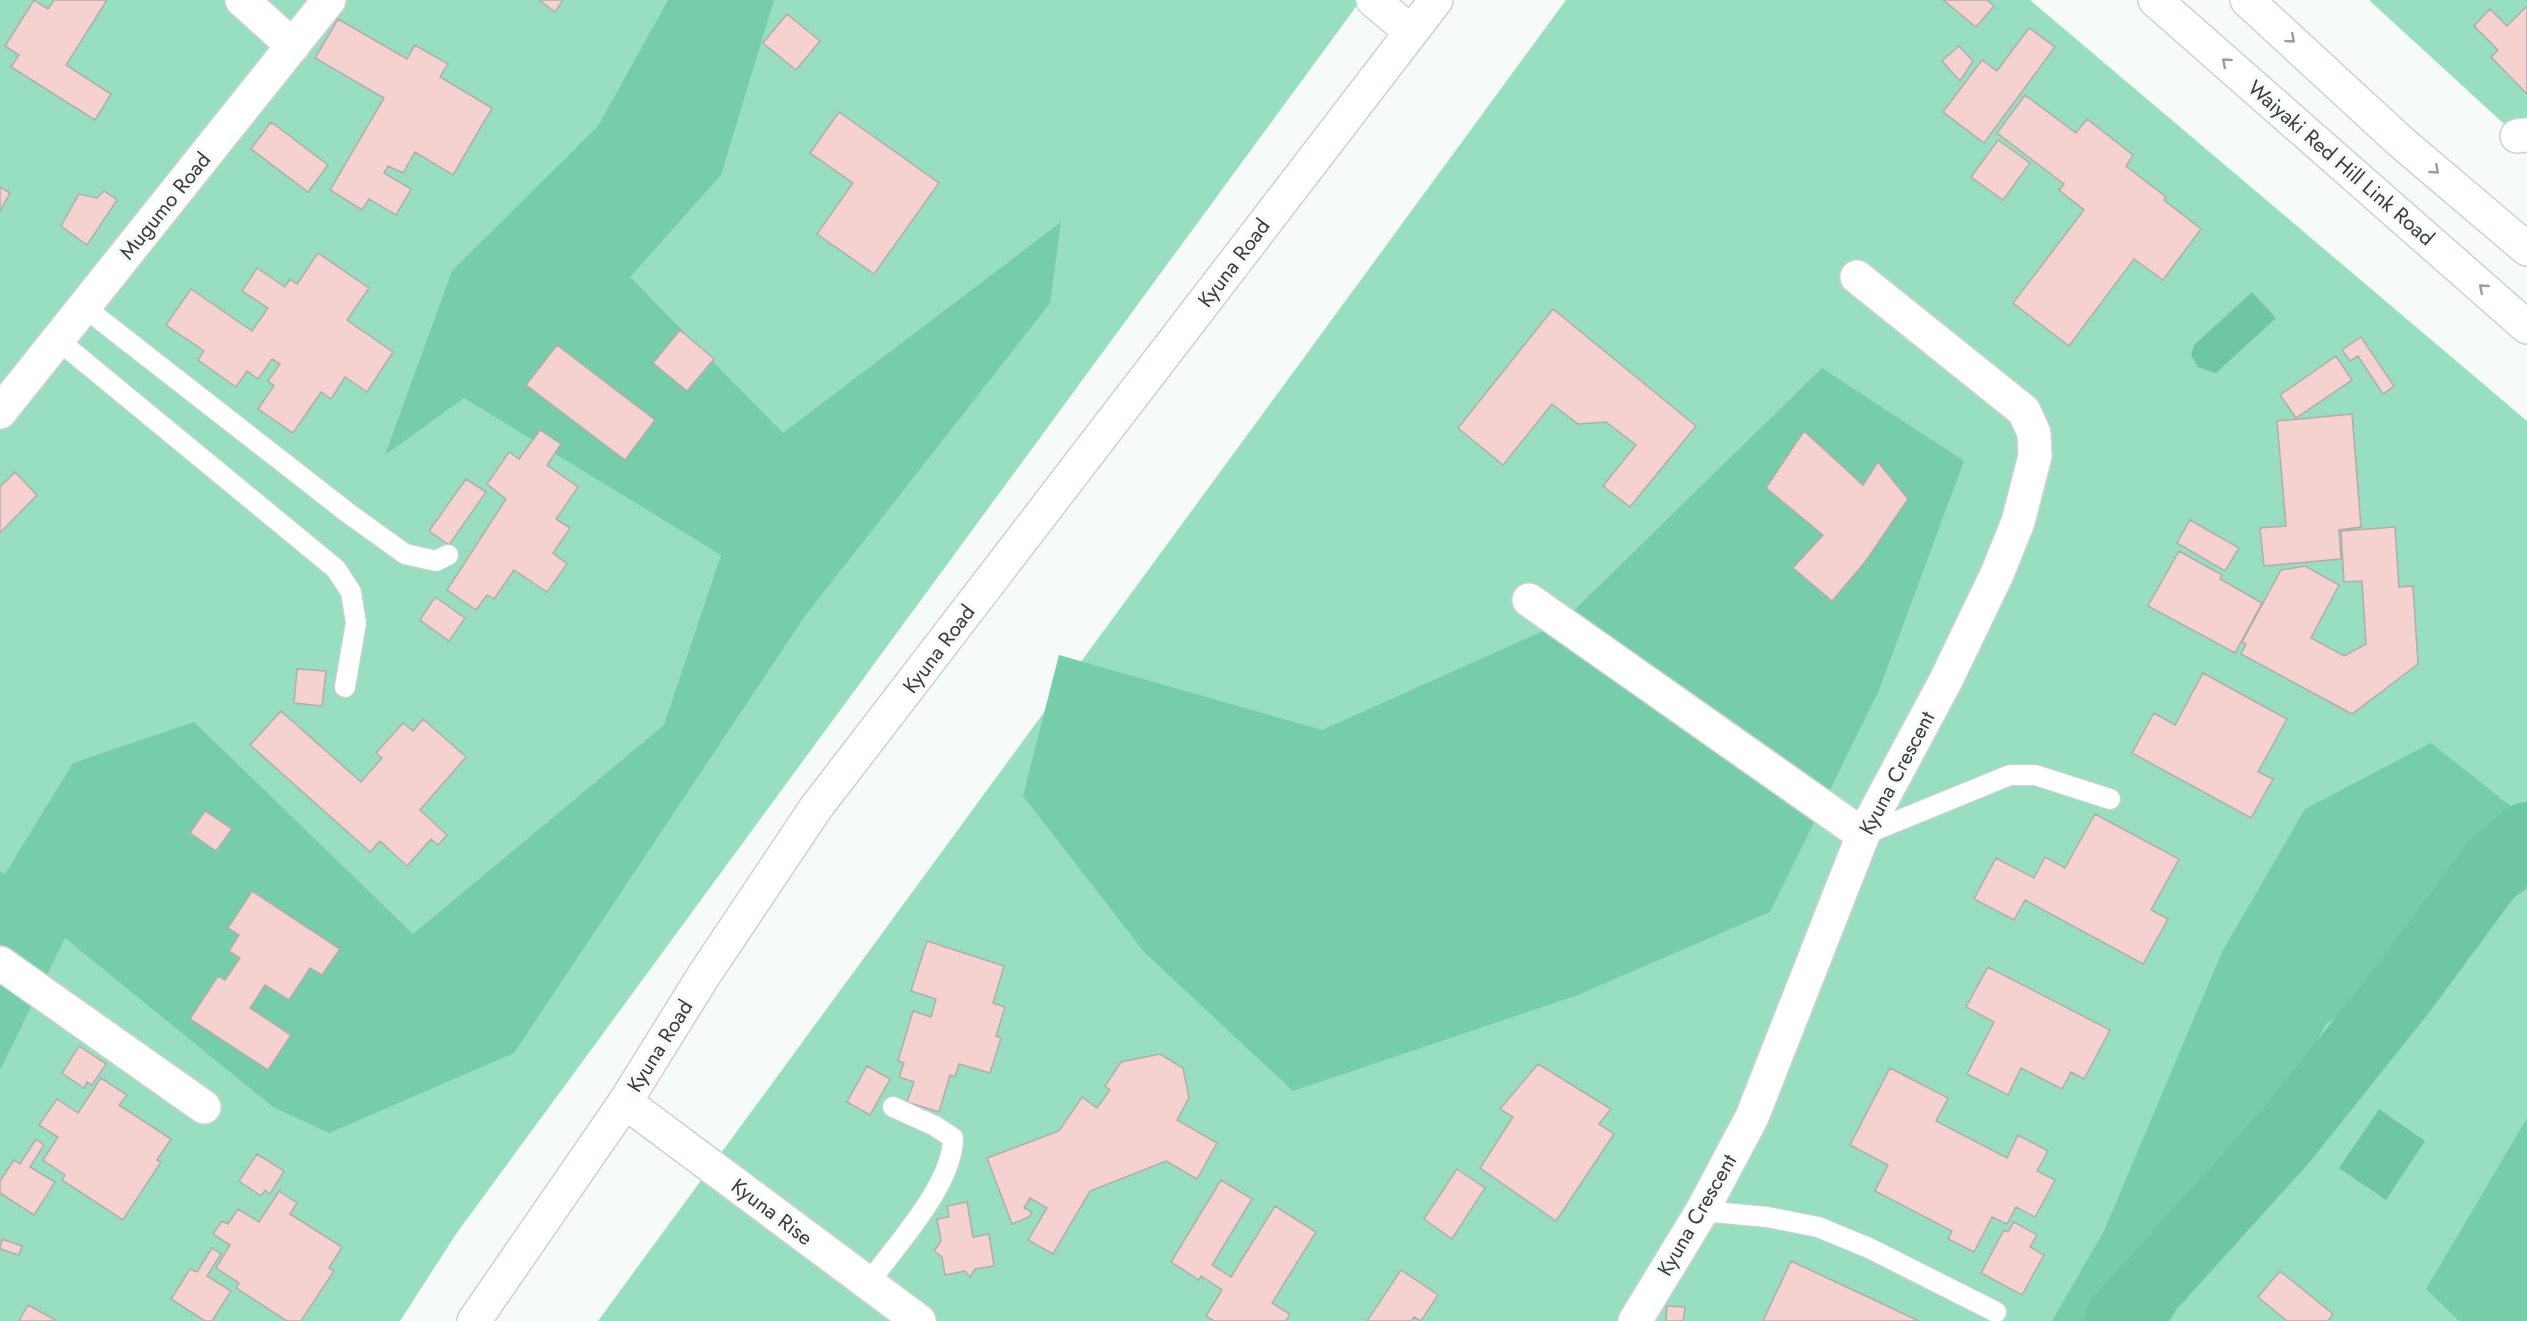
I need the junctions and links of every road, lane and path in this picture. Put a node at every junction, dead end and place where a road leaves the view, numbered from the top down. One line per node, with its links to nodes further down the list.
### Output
1 (243, 0): 8 (street)
2 (329, 0): 8 (street, Mugumo Road)
3 (1373, 0): 7 (street)
4 (1436, 0): 7 (street, Kyuna Road)
5 (2156, 0): 12 (street, Waiyaki Red Hill Link Road, one-way to 5)
6 (2247, 0): 9 (street, one-way to 9)
7 (1410, 32): 21 (street, Kyuna Road)
8 (292, 46): 11 (street, Mugumo Road)
9 (2527, 249)
10 (1857, 277): 19 (street, Kyuna Crescent)
11 (84, 307): 13 (street, Mugumo Road); 15 (lane)
12 (2527, 327)
13 (58, 340): 14 (street, Mugumo Road); 17 (lane)
14 (0, 412)
15 (448, 555)
16 (1529, 600): 19 (street)
17 (345, 687)
18 (2110, 799): 19 (lane)
19 (1863, 835): 24 (street, Kyuna Crescent)
20 (0, 963): 22 (street)
21 (625, 1102): 25 (street, Kyuna Rise); 27 (street, Kyuna Road)
22 (204, 1107)
23 (893, 1107): 25 (lane)
24 (1702, 1211): 26 (lane); 29 (street, Kyuna Crescent)
25 (868, 1284): 28 (street, Kyuna Rise)
26 (1996, 1312)
27 (474, 1321)
28 (919, 1321)
29 (1635, 1321)

